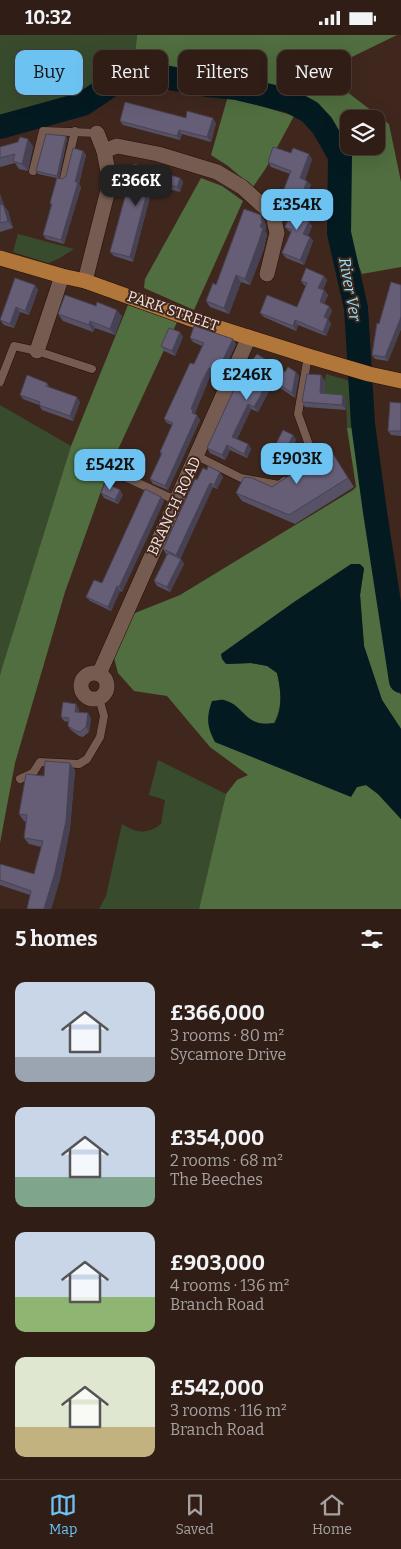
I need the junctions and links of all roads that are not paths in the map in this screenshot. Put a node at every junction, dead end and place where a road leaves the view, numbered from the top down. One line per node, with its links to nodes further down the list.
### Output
1 (75, 131): 2 (lane); 4 (lane); 5 (lane)
2 (98, 133): 3 (street)
3 (104, 151): 7 (street); 9 (street)
4 (33, 171)
5 (64, 178)
6 (0, 258): 8 (main road, PARK STREET)
7 (267, 274)
8 (62, 276): 9 (main road, PARK STREET); 11 (street)
9 (85, 281): 10 (main road, PARK STREET)
10 (249, 337): 12 (main road, PARK STREET); 16 (street, BRANCH ROAD)
11 (37, 351): 13 (lane); 15 (lane)
12 (308, 356): 14 (main road, PARK STREET); 17 (lane)
13 (92, 369)
14 (401, 381)
15 (0, 382)
16 (197, 456): 18 (lane); 20 (street, BRANCH ROAD)
17 (300, 470)
18 (293, 475)
19 (124, 477): 20 (lane)
20 (175, 500): 21 (street, BRANCH ROAD)
21 (99, 674): 22 (street); 22 (street)
22 (99, 699): 23 (lane)
23 (20, 779)

